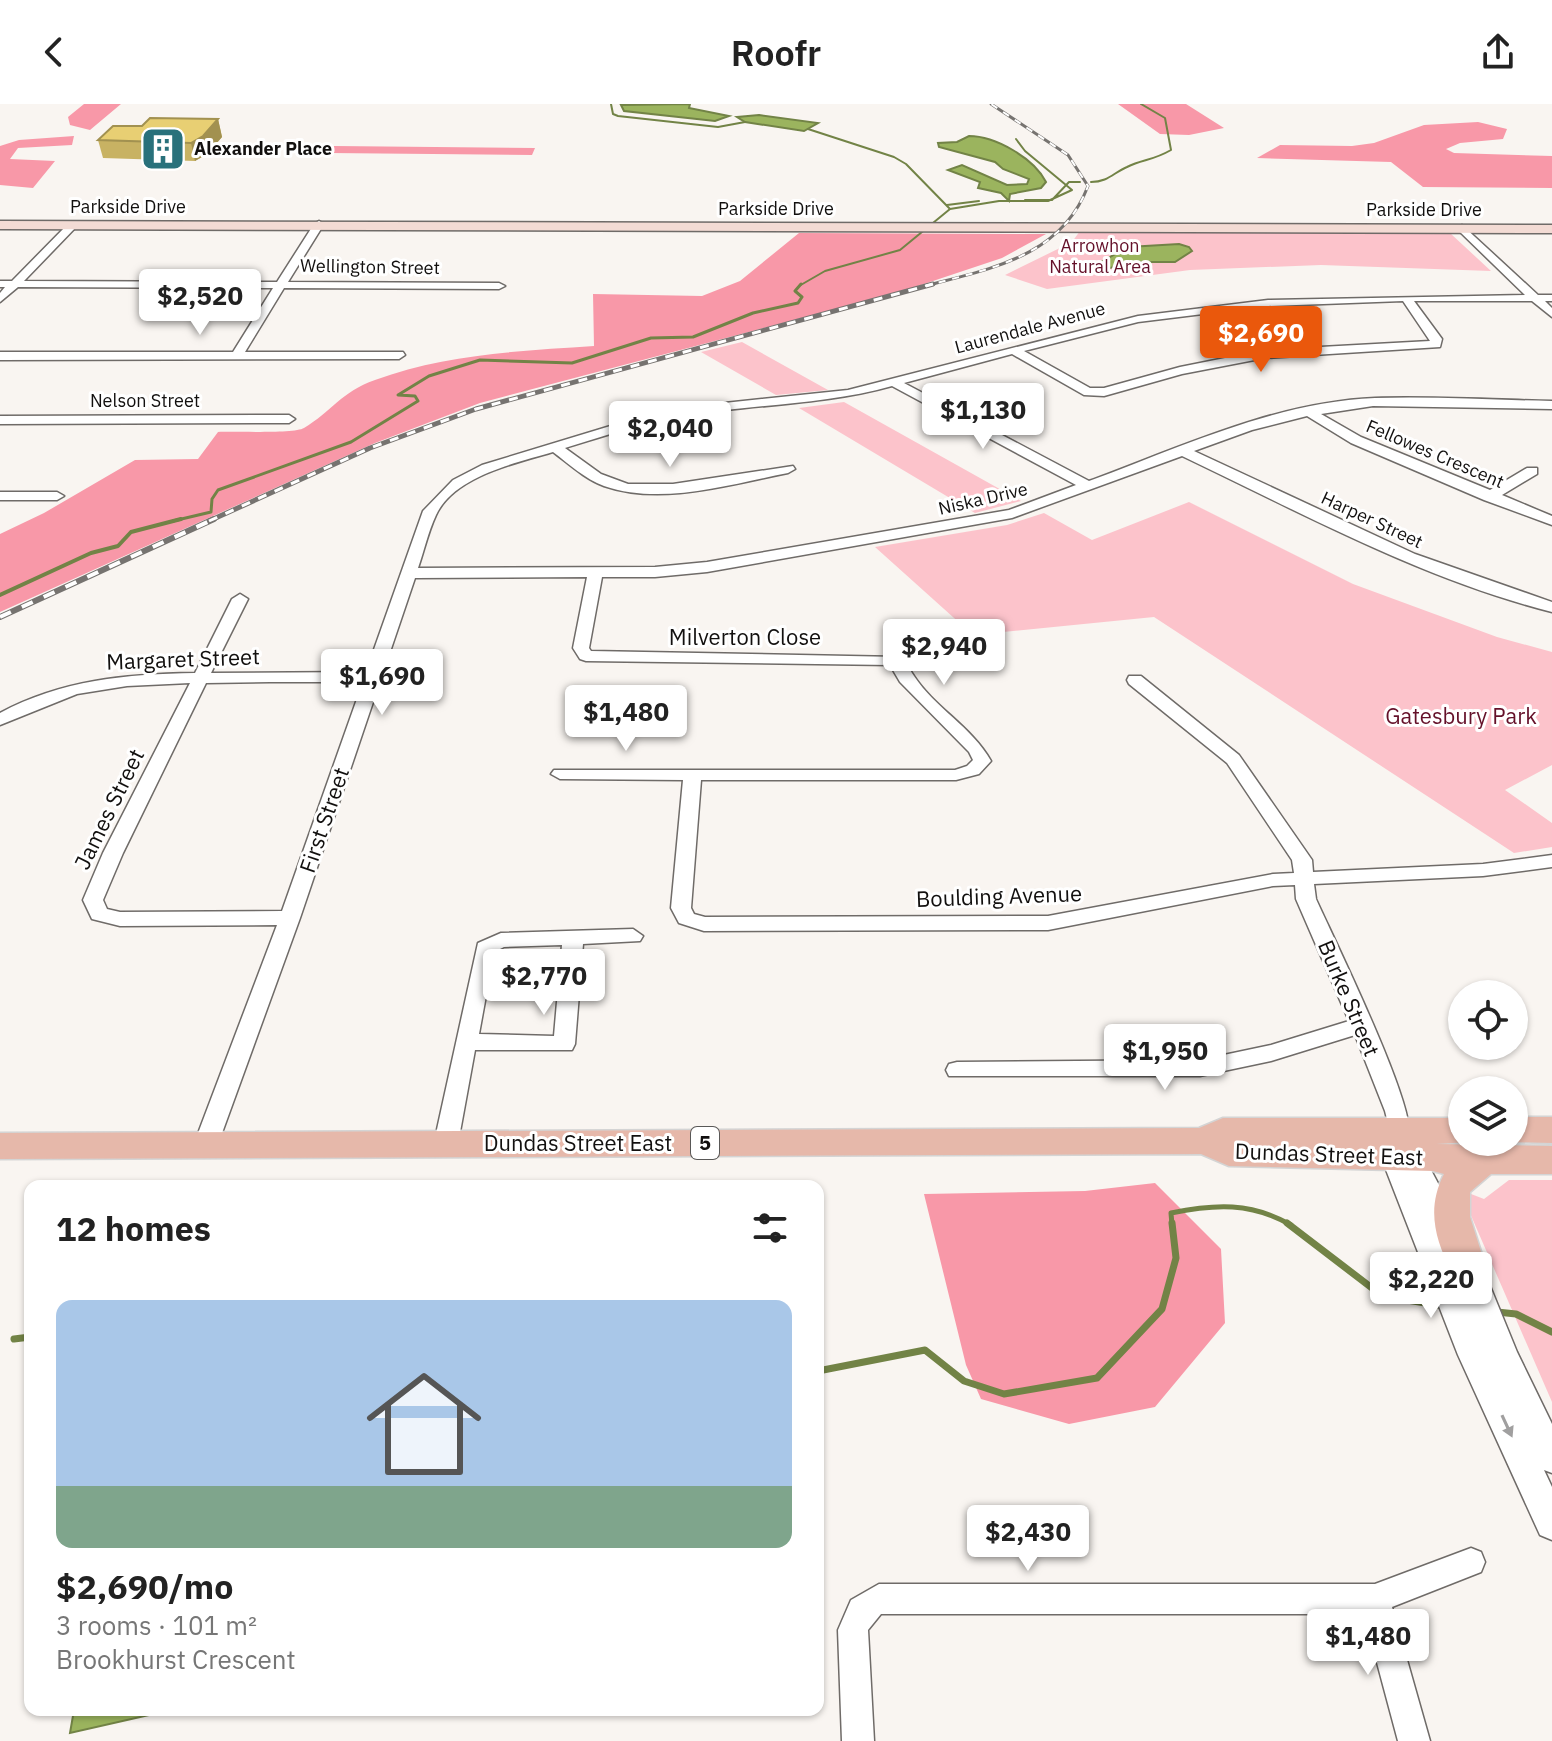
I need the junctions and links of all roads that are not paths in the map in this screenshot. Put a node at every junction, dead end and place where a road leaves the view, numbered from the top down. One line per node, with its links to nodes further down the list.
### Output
1 (319, 224): 3 (main road, Parkside Drive); 4 (main road, Parkside Drive); 8 (street)
2 (0, 225): 3 (main road, Parkside Drive)
3 (73, 225): 7 (street)
4 (1462, 228): 5 (main road, Parkside Drive); 11 (street)
5 (1552, 229)
6 (0, 284): 7 (street, Wellington Street)
7 (15, 284): 8 (street, Wellington Street); 13 (street)
8 (283, 284): 9 (street, Wellington Street); 16 (street)
9 (499, 286)
10 (1406, 298): 11 (street, Laurendale Avenue); 15 (street, Laurendale Avenue); 15 (street)
11 (1536, 298): 12 (street, Laurendale Avenue); 14 (street)
12 (1552, 298)
13 (0, 299)
14 (1552, 314)
15 (1014, 350): 19 (street, Laurendale Avenue)
16 (237, 355): 17 (street); 18 (street)
17 (399, 355)
18 (0, 356)
19 (895, 383): 24 (street, Laurendale Avenue); 28 (street)
20 (1552, 405): 21 (street, Niska Drive)
21 (1308, 411): 25 (street, Niska Drive); 32 (street, Fellowes Crescent)
22 (289, 419): 23 (street, Nelson Street)
23 (0, 420)
24 (555, 447): 26 (street); 31 (street, Laurendale Avenue)
25 (1182, 451): 28 (street, Niska Drive); 37 (street, Harper Street)
26 (788, 469)
27 (1532, 471): 32 (street)
28 (1088, 486): 35 (street, Niska Drive)
29 (0, 496): 30 (street)
30 (57, 496)
31 (442, 497): 34 (street, First Street)
32 (1489, 497): 33 (street, Fellowes Crescent)
33 (1552, 521)
34 (409, 573): 35 (street, Niska Drive); 38 (street, First Street)
35 (595, 573): 43 (street, Milverton Close)
36 (240, 599): 39 (street, James Street)
37 (1552, 607)
38 (374, 677): 39 (street, Margaret Street); 46 (street, First Street)
39 (202, 678): 41 (street, Margaret Street); 46 (street, James Street)
40 (1135, 680): 45 (street, Burke Street)
41 (0, 720)
42 (560, 774): 43 (street)
43 (692, 774): 45 (street, Boulding Avenue)
44 (1552, 861): 45 (street, Boulding Avenue)
45 (1304, 878): 49 (street, Burke Street)
46 (290, 918): 57 (street, First Street)
47 (633, 936): 48 (street)
48 (573, 938): 50 (street); 50 (street)
49 (1362, 1025): 51 (street); 55 (street, Burke Street)
50 (466, 1042): 56 (street)
51 (957, 1070)
52 (1528, 1130): 53 (main road)
53 (1552, 1130)
54 (1448, 1133): 55 (main road, Dundas Street East / 5)
55 (1399, 1141): 56 (main road, Dundas Street East / 5); 59 (main road, Dundas Street East / 5); 61 (street)
56 (446, 1143): 57 (main road, Dundas Street East / 5)
57 (206, 1144): 58 (main road, Dundas Street East / 5)
58 (0, 1146)
59 (1484, 1160): 60 (main road, Dundas Street East / 5); 61 (main road)
60 (1552, 1160)
61 (1452, 1264): 62 (street)
62 (1488, 1355): 63 (street); 64 (street, one-way to 64)
63 (1552, 1458)
64 (1552, 1524)
65 (1471, 1562): 66 (street)
66 (1375, 1599): 67 (street); 68 (street)
67 (858, 1741)
68 (1414, 1741)

